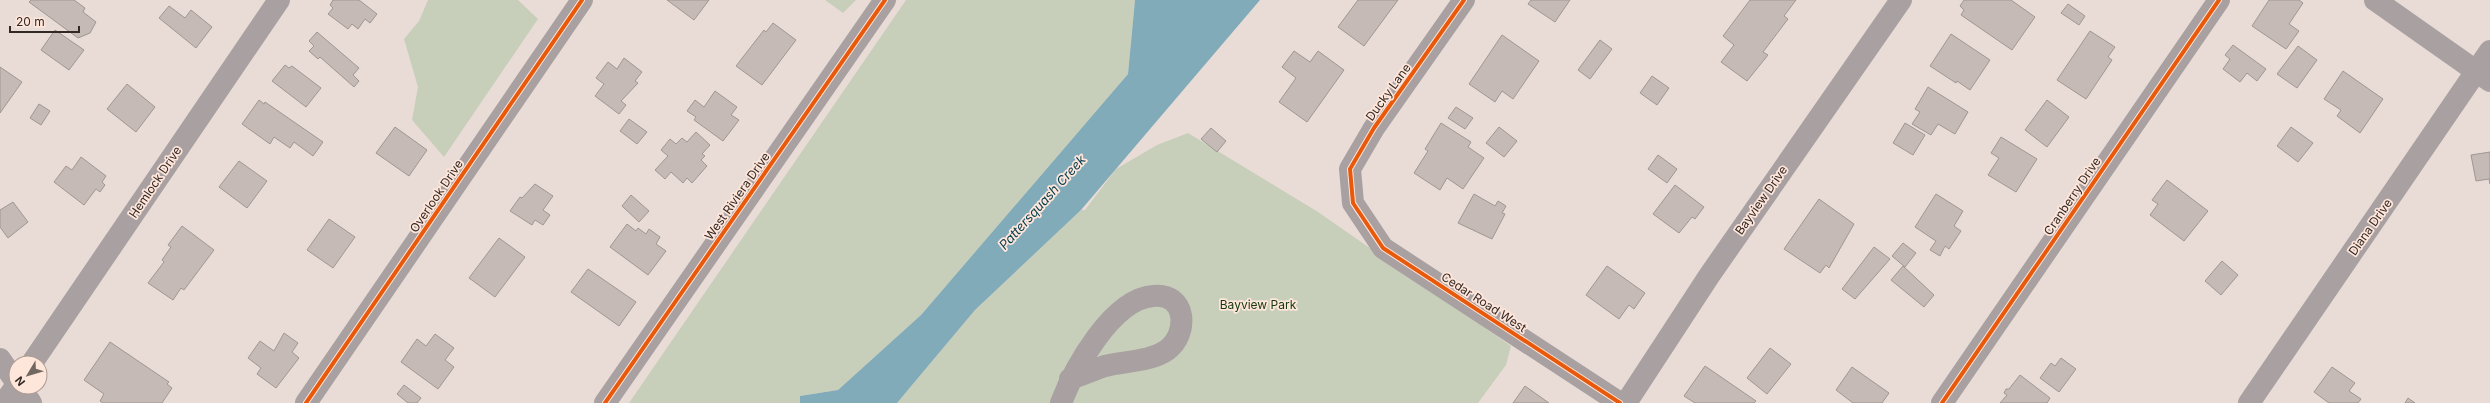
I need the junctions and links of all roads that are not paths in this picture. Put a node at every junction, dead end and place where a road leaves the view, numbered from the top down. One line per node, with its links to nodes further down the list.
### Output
1 (278, 0): 11 (street, Hemlock Drive)
2 (582, 0): 15 (street, Overlook Drive)
3 (885, 0): 16 (street, West Riviera Drive)
4 (1464, 0): 10 (street, Ducky Lane)
5 (1901, 0): 19 (street, Bayview Drive)
6 (2219, 0): 20 (street, Cranberry Drive)
7 (2375, 0): 9 (street)
8 (2490, 51): 9 (street, Diana Drive)
9 (2484, 76): 21 (street, Diana Drive)
10 (1352, 203): 18 (street, Cedar Road West)
11 (37, 355)
12 (0, 359): 13 (street)
13 (8, 370)
14 (1070, 379): 14 (street); 17 (street)
15 (306, 403)
16 (605, 403)
17 (1061, 403)
18 (1620, 403)
19 (1626, 403)
20 (1942, 403)
21 (2249, 403)

